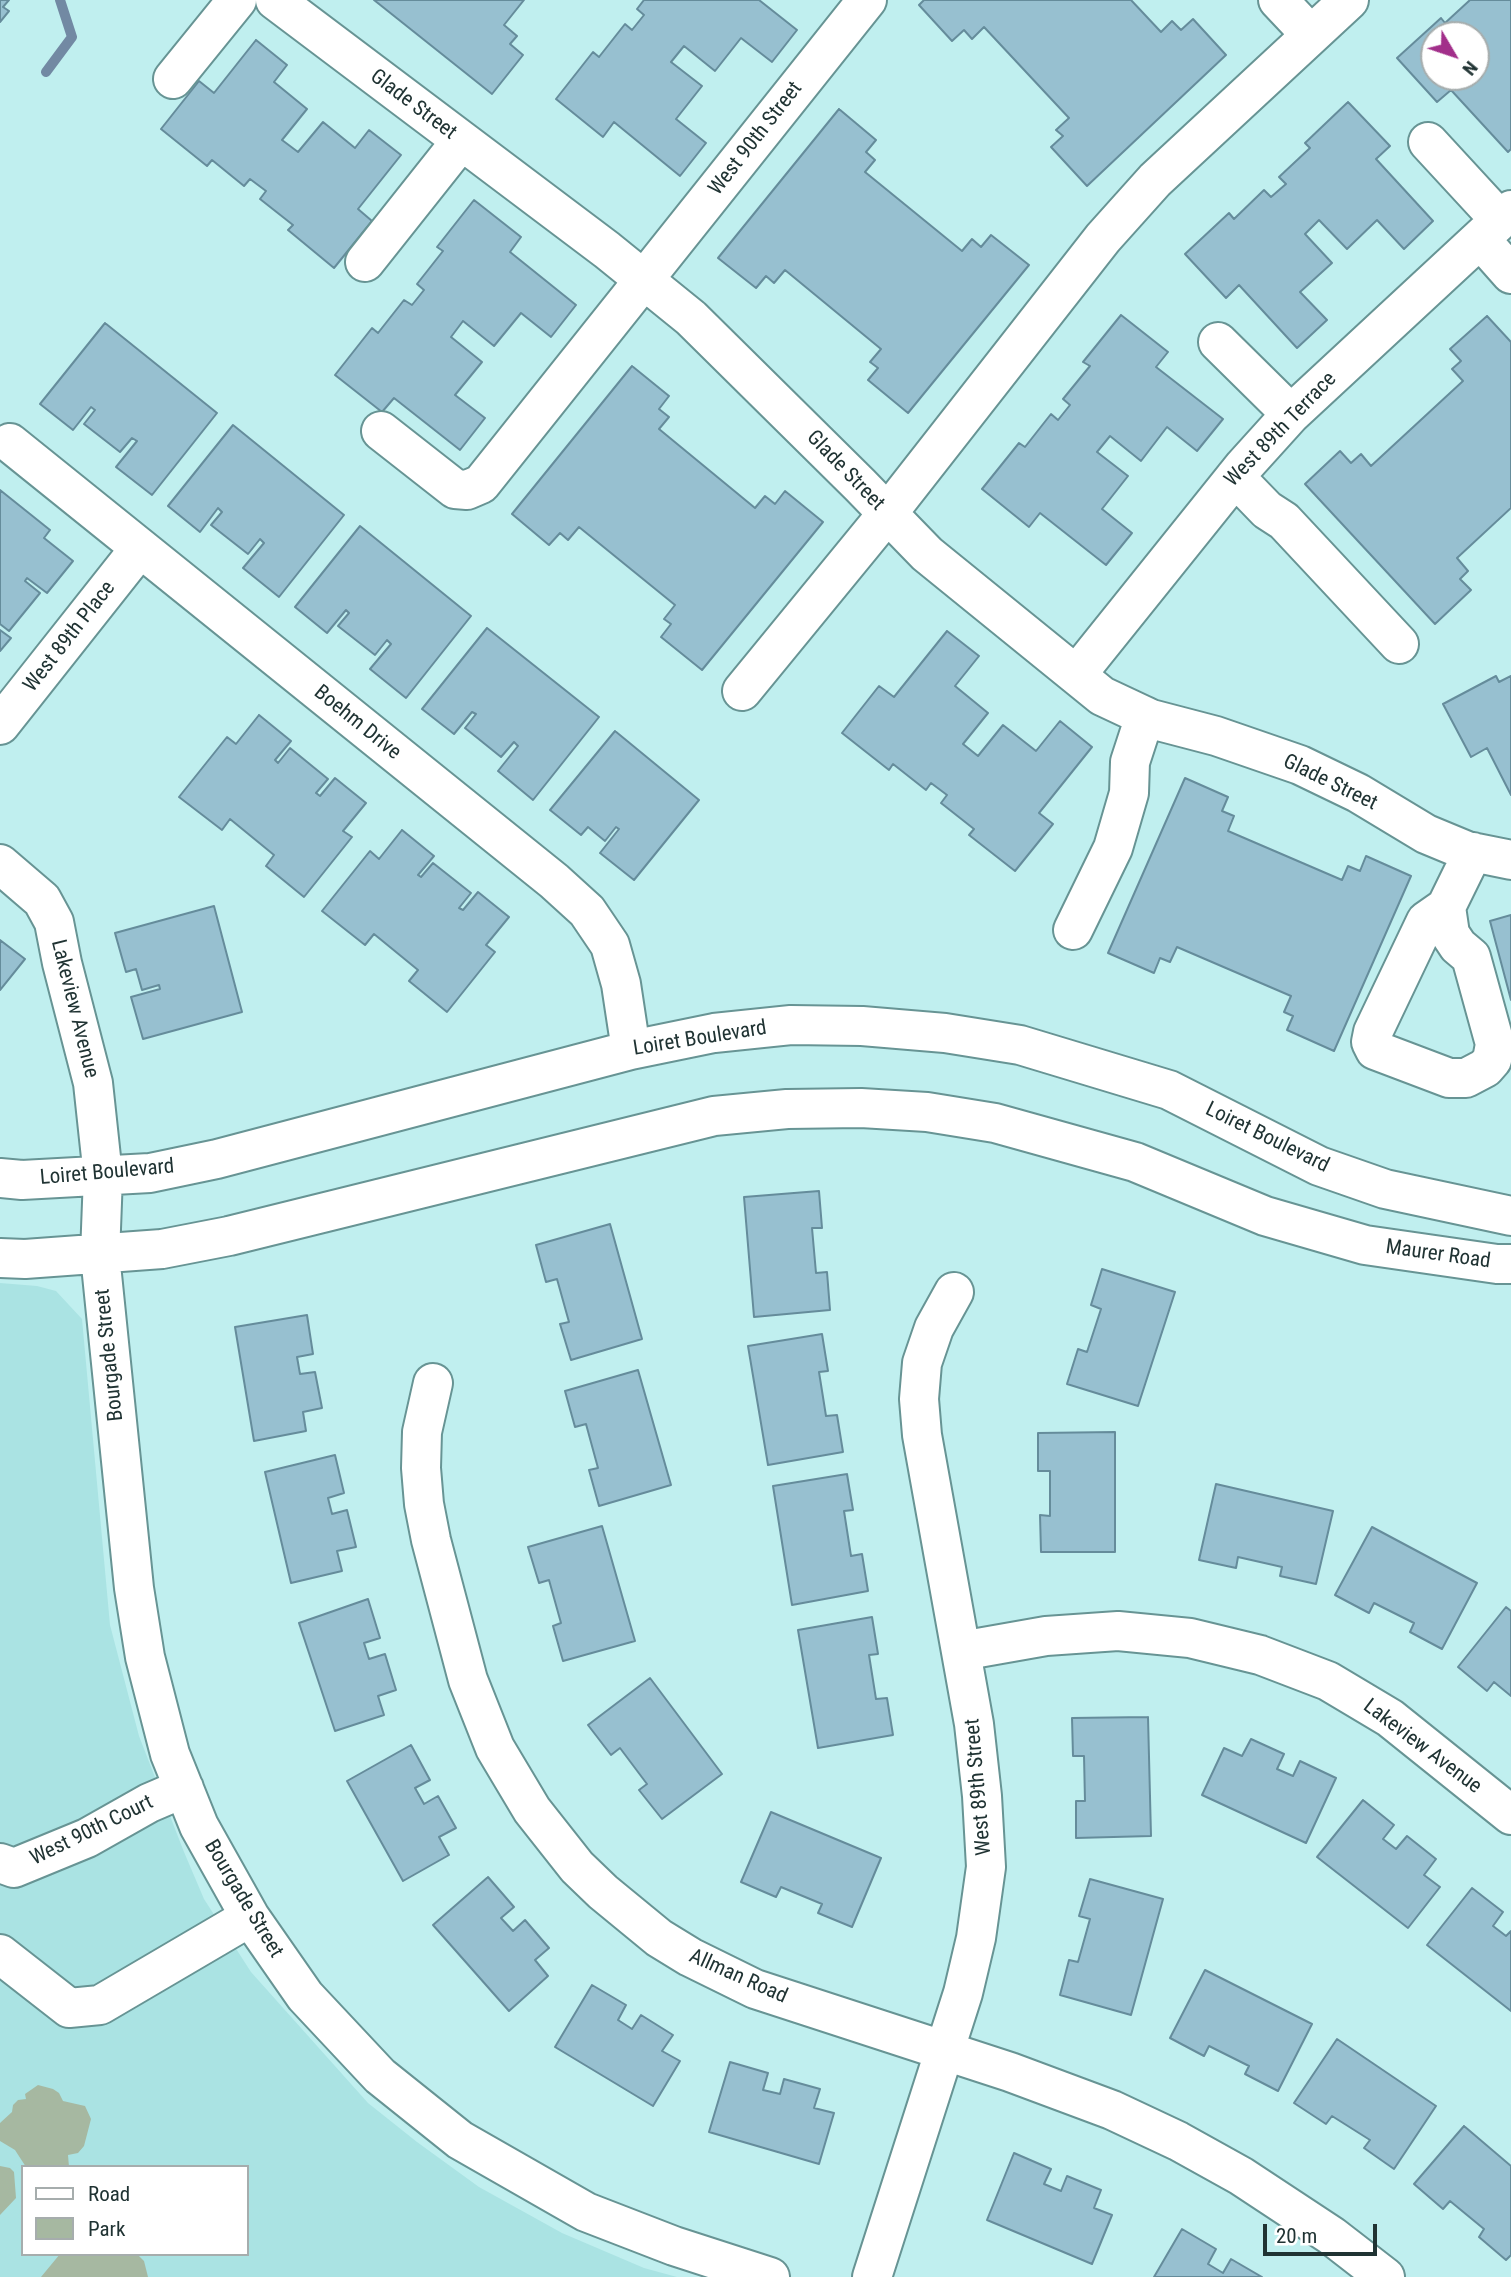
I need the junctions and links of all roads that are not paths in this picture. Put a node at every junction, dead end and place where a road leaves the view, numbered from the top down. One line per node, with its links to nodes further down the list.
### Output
1 (237, 0): 7 (street)
2 (275, 0): 8 (street, Glade Street)
3 (1278, 0): 6 (street)
4 (1349, 0): 6 (street)
5 (852, 5): 13 (street, West 90th Street)
6 (1311, 35): 19 (street)
7 (173, 79)
8 (461, 141): 11 (street); 13 (street, Glade Street)
9 (1428, 142): 10 (street)
10 (1497, 223): 12 (street); 15 (street, West 89th Terrace)
11 (365, 262)
12 (1511, 274)
13 (645, 279): 16 (street, West 90th Street); 19 (street, Glade Street)
14 (1217, 342): 15 (street)
15 (1291, 414): 18 (street, West 89th Terrace)
16 (381, 431)
17 (10, 443): 20 (street, Boehm Drive)
18 (1235, 477): 21 (street); 22 (street, West 89th Terrace)
19 (887, 514): 22 (street, Glade Street); 23 (street)
20 (139, 548): 25 (street, West 89th Place); 31 (street, Boehm Drive)
21 (1399, 644)
22 (1077, 674): 24 (street, Glade Street)
23 (742, 691)
24 (1145, 716): 26 (street, Glade Street); 30 (street)
25 (0, 725)
26 (1470, 851): 27 (street); 29 (street)
27 (1511, 860)
28 (0, 864): 32 (street, Lakeview Avenue)
29 (1446, 907)
30 (1073, 930)
31 (631, 1050): 32 (street, Loiret Boulevard); 34 (street, Loiret Boulevard)
32 (103, 1176): 33 (street, Loiret Boulevard); 35 (street, Lakeview Avenue)
33 (0, 1178)
34 (1511, 1216)
35 (100, 1255): 36 (street); 37 (street, Maurer Road); 41 (street, Bourgade Street)
36 (0, 1258)
37 (1511, 1264)
38 (954, 1292): 40 (street, West 89th Street)
39 (432, 1383): 46 (street, Allman Road)
40 (961, 1651): 42 (street, Lakeview Avenue); 46 (street, West 89th Street)
41 (184, 1788): 43 (street, West 90th Court); 44 (street, Bourgade Street)
42 (1511, 1815)
43 (0, 1863)
44 (250, 1917): 45 (street); 47 (street, Bourgade Street)
45 (0, 1954)
46 (945, 2052): 48 (street, West 89th Street); 49 (street, Allman Road)
47 (770, 2277)
48 (872, 2277)
49 (1385, 2277)

